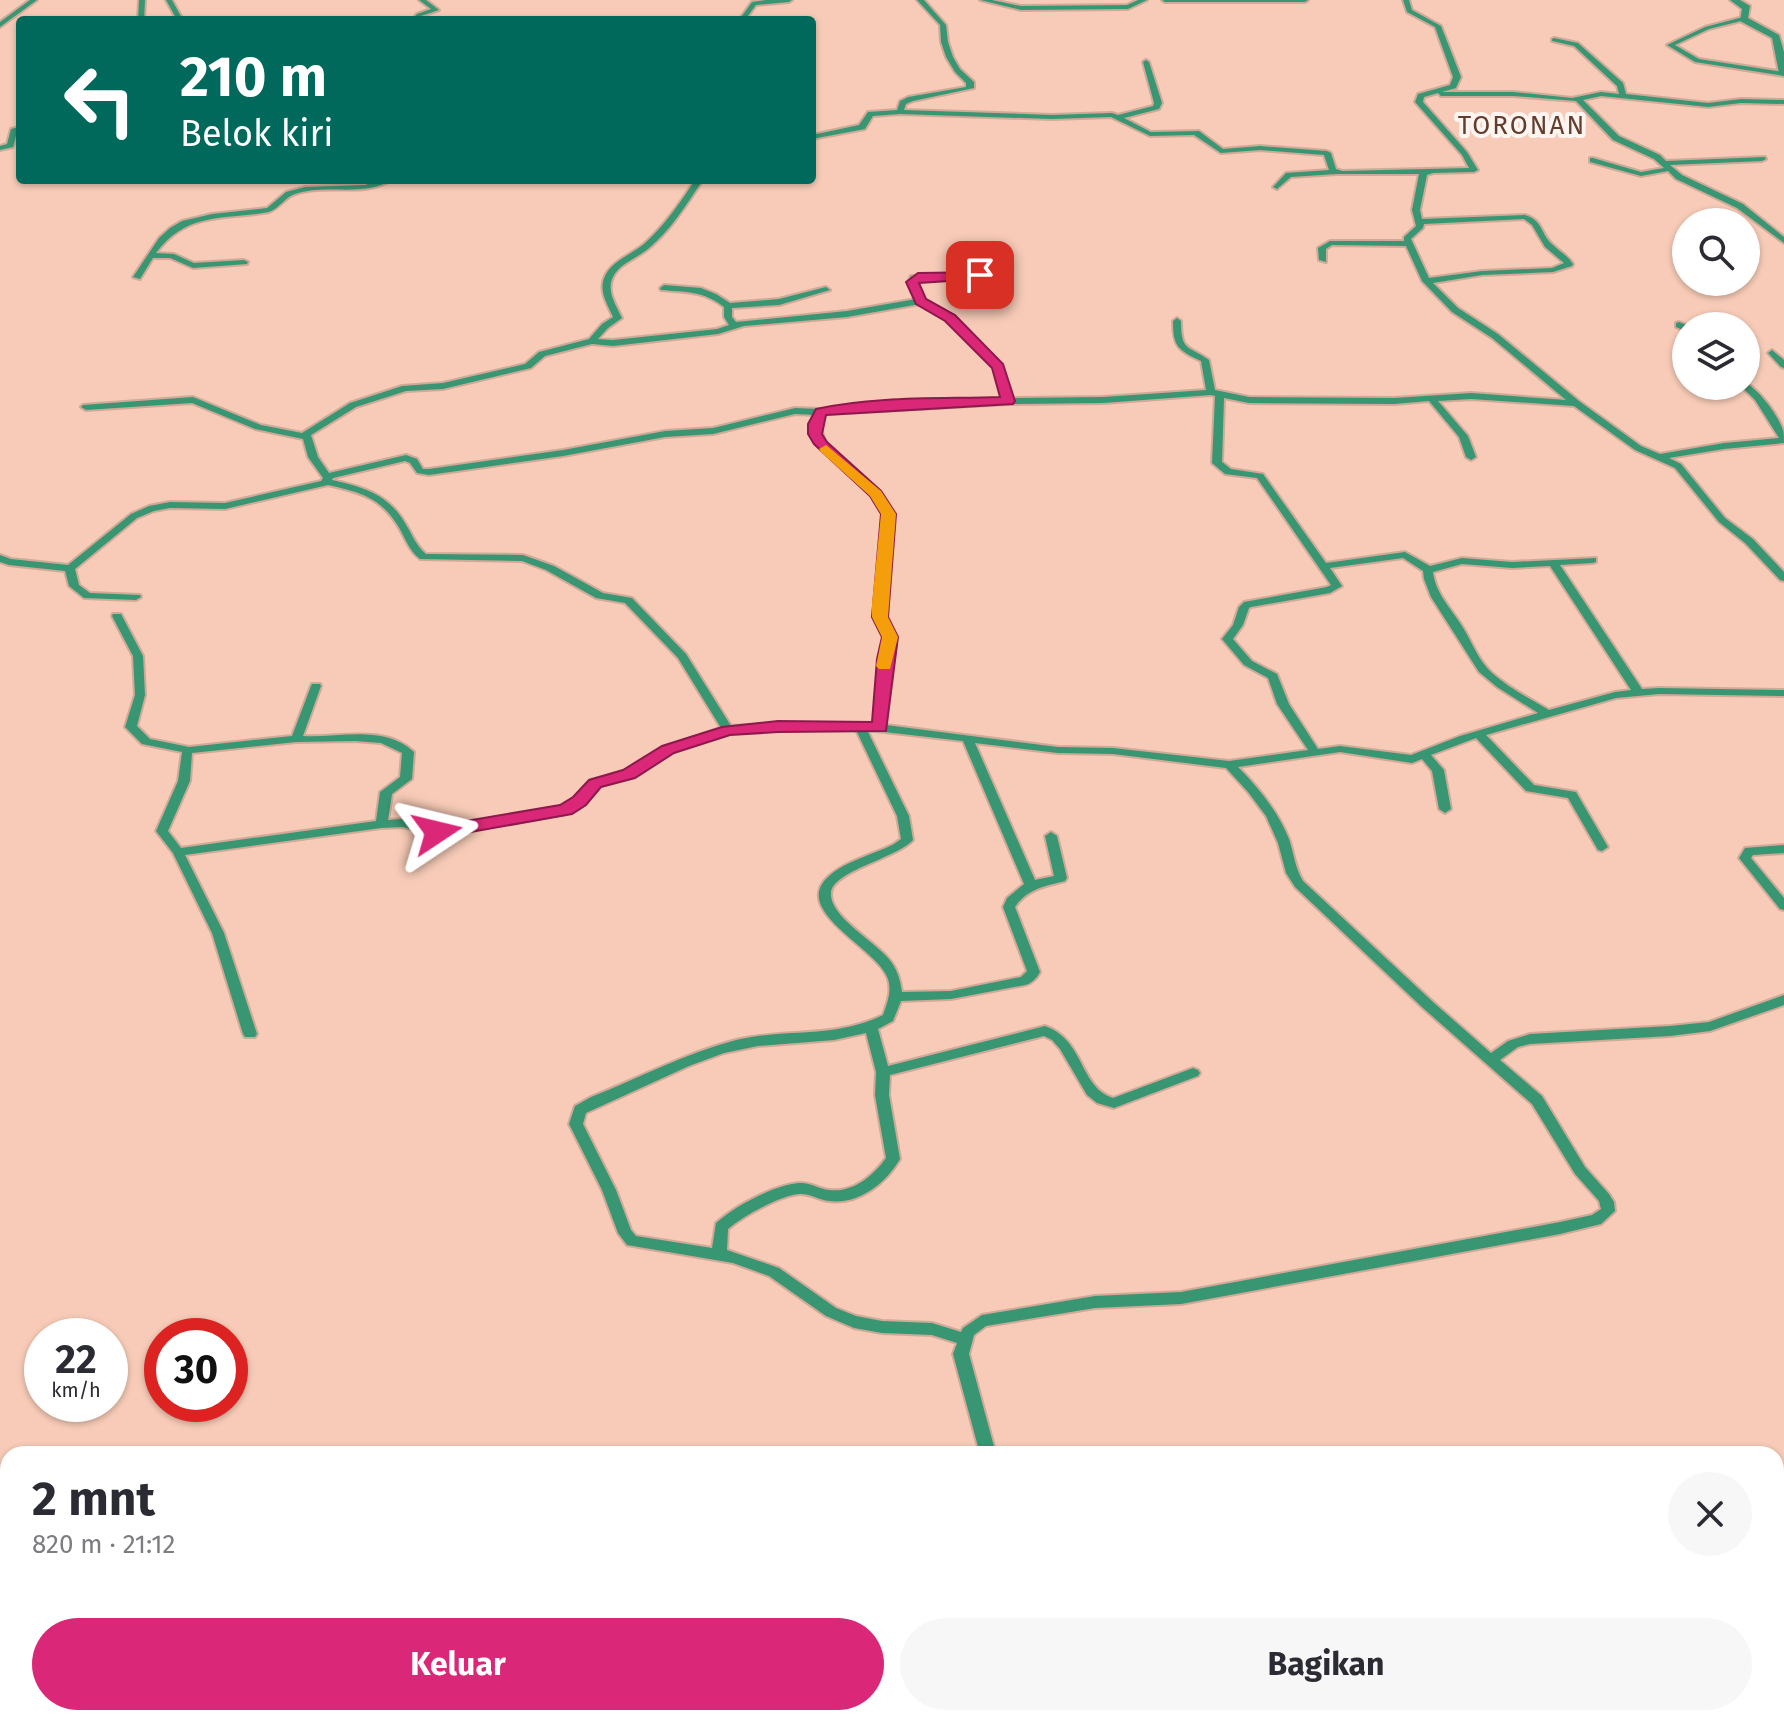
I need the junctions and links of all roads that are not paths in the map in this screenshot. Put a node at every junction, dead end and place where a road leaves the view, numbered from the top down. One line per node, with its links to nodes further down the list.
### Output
1 (34, 0): 14 (street)
2 (422, 0): 11 (street)
3 (789, 0): 12 (street)
4 (920, 0): 23 (street)
5 (983, 0): 6 (street)
6 (1144, 0)
7 (1165, 0): 8 (street)
8 (1305, 0)
9 (1406, 0): 19 (street)
10 (1734, 0): 13 (street)
11 (418, 16)
12 (745, 16)
13 (1743, 19): 16 (street); 18 (street)
14 (0, 25)
15 (1554, 40): 20 (street)
16 (1781, 41): 18 (street)
17 (1146, 62): 24 (street)
18 (1784, 68)
19 (1426, 95): 21 (street); 32 (street)
20 (1623, 95): 21 (street); 22 (street)
21 (1578, 99): 30 (street)
22 (1784, 102)
23 (900, 112): 24 (street); 26 (street)
24 (1120, 117): 31 (street)
25 (16, 130): 27 (street)
26 (816, 136)
27 (0, 148)
28 (1762, 159): 30 (street)
29 (1593, 160): 30 (street)
30 (1667, 166): 38 (street)
31 (1337, 172): 32 (street); 36 (street)
32 (1427, 172): 37 (street)
33 (321, 184): 34 (street); 40 (street)
34 (375, 184)
35 (697, 184): 52 (street)
36 (1277, 187)
37 (1419, 222): 39 (street); 45 (street)
38 (1784, 241)
39 (1410, 244): 41 (street); 45 (street)
40 (151, 255): 42 (street); 44 (street)
41 (1323, 260)
42 (244, 262)
43 (980, 275): 48 (street)
44 (137, 277)
45 (1427, 281): 59 (street)
46 (664, 288): 49 (street)
47 (826, 290): 49 (street)
48 (921, 301): 51 (street); 58 (street)
49 (728, 306): 51 (street)
50 (1177, 321): 55 (street)
51 (734, 325): 52 (street)
52 (592, 341): 62 (street)
53 (1772, 353): 54 (street)
54 (1784, 365)
55 (1216, 394): 56 (street); 58 (street); 70 (street)
56 (1431, 398): 59 (street); 64 (street)
57 (1760, 400): 63 (street)
58 (1008, 401): 61 (street)
59 (1576, 403): 65 (street)
60 (86, 407): 62 (street)
61 (821, 412): 66 (street); 81 (street)
62 (306, 437): 66 (street)
63 (1784, 439): 65 (street)
64 (1471, 457)
65 (1661, 457): 73 (street)
66 (327, 479): 71 (street); 82 (street)
67 (0, 558): 71 (street)
68 (1592, 560): 69 (street)
69 (1554, 564): 72 (street); 77 (street)
70 (1325, 566): 72 (street); 87 (street)
71 (70, 568): 74 (street)
72 (1428, 570): 79 (street)
73 (1784, 578)
74 (136, 597)
75 (117, 616): 86 (street)
76 (316, 686): 85 (street)
77 (1638, 692): 78 (street); 79 (street)
78 (1784, 693)
79 (1545, 713): 83 (street)
80 (860, 727): 81 (street); 82 (street); 98 (street)
81 (880, 727): 84 (street)
82 (728, 730): 91 (street)
83 (1478, 734): 88 (street); 93 (street)
84 (967, 738): 89 (street); 96 (street)
85 (296, 739): 86 (street); 91 (street)
86 (189, 750): 95 (street)
87 (1315, 753): 88 (street); 89 (street)
88 (1426, 756): 90 (street)
89 (1229, 765): 102 (street)
90 (1445, 809)
91 (381, 824): 95 (street)
92 (1051, 836): 96 (street)
93 (1602, 847)
94 (1784, 849): 97 (street)
95 (178, 852): 101 (street)
96 (1031, 885): 98 (street)
97 (1784, 906)
98 (896, 997): 100 (street)
99 (1784, 1000): 102 (street)
100 (871, 1028): 103 (street); 105 (street)
101 (250, 1034)
102 (1492, 1059): 106 (street)
103 (883, 1072): 104 (street); 105 (street)
104 (1193, 1073)
105 (719, 1255): 106 (street)
106 (964, 1339): 107 (street)
107 (986, 1446)

